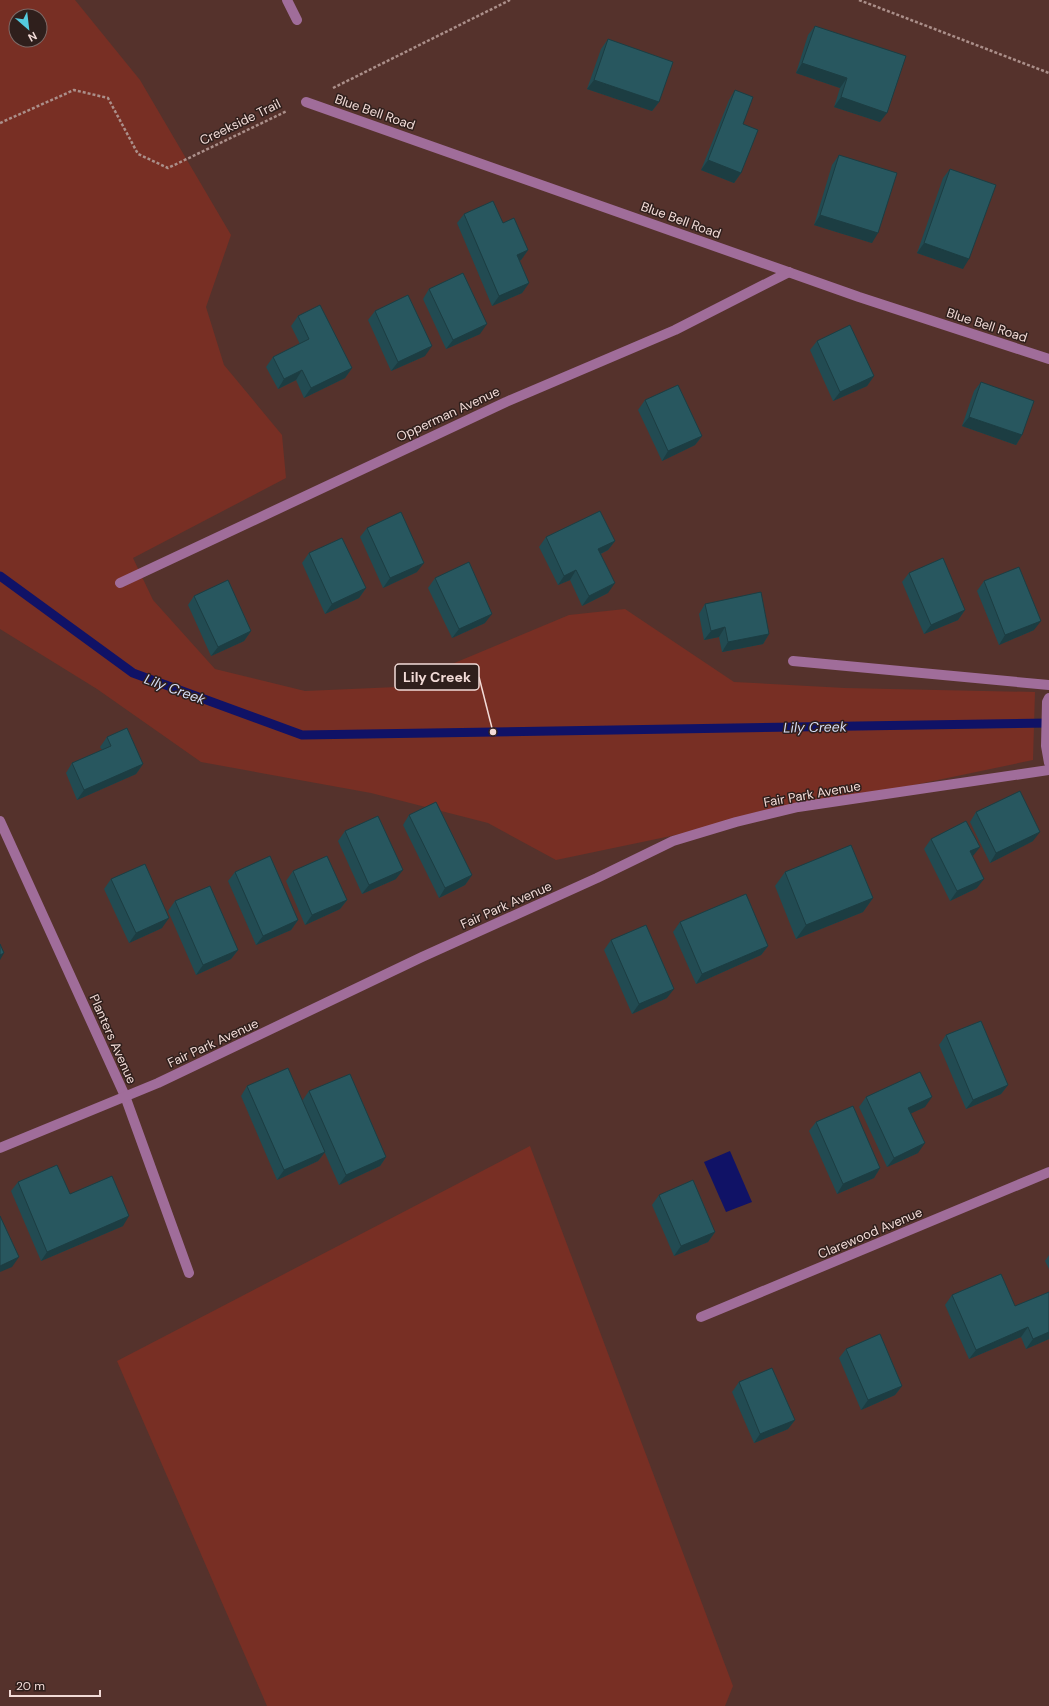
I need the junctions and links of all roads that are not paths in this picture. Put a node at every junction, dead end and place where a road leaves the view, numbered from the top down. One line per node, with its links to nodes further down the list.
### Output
1 (287, 0): 2 (street)
2 (297, 20)
3 (306, 102): 4 (street, Blue Bell Road)
4 (789, 272): 5 (street, Blue Bell Road); 6 (street, Opperman Avenue)
5 (1049, 359)
6 (120, 583)
7 (793, 661): 8 (street)
8 (1049, 685)
9 (1048, 700): 10 (street)
10 (1049, 763)
11 (1049, 770): 13 (street, Fair Park Avenue)
12 (0, 821): 13 (street, Planters Avenue)
13 (125, 1096): 14 (street, Fair Park Avenue); 16 (street, Planters Avenue)
14 (0, 1148)
15 (1049, 1172): 17 (street, Clarewood Avenue)
16 (189, 1273)
17 (702, 1318)

